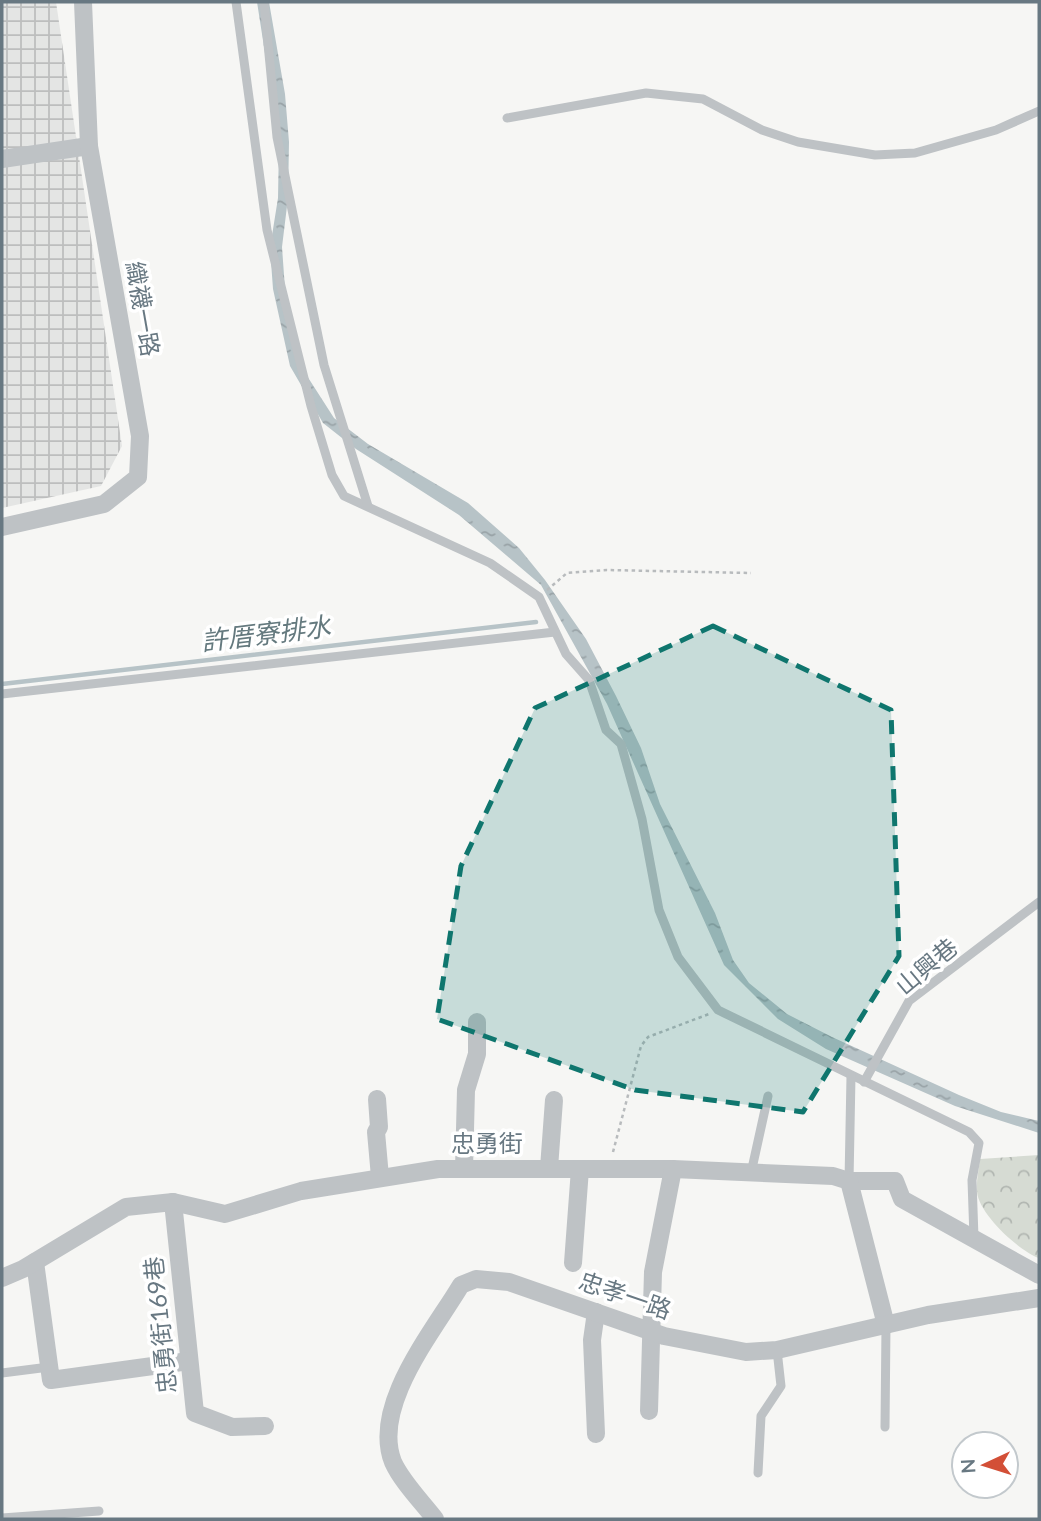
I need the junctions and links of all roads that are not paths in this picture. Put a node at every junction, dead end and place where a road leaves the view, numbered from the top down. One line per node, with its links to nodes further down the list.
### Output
1 (83, 2): 6 (street, 織襪一路)
2 (236, 2): 8 (lane)
3 (264, 2): 8 (lane)
4 (1039, 111): 5 (lane)
5 (507, 118)
6 (89, 146): 7 (street); 9 (street, 織襪一路)
7 (2, 159)
8 (368, 506): 10 (lane)
9 (2, 527)
10 (555, 632): 11 (lane); 14 (lane)
11 (2, 694)
12 (1039, 902): 15 (lane, 山興巷)
13 (477, 1021): 19 (street)
14 (851, 1076): 15 (lane); 25 (lane)
15 (864, 1082): 27 (lane)
16 (768, 1096): 23 (lane)
17 (377, 1100): 24 (street)
18 (554, 1100): 20 (street)
19 (464, 1168): 20 (street, 忠勇街); 24 (street, 忠勇街)
20 (548, 1168): 21 (street, 忠勇街)
21 (580, 1169): 22 (street, 忠勇街); 29 (street)
22 (673, 1169): 23 (street, 忠勇街); 35 (street)
23 (751, 1172): 25 (street, 忠勇街)
24 (380, 1177): 26 (street, 忠勇街)
25 (849, 1181): 27 (street, 忠勇街); 34 (street)
26 (173, 1202): 28 (street, 忠勇街); 37 (street, 忠勇街169巷)
27 (974, 1239): 30 (street)
28 (35, 1262): 31 (street, 忠勇街); 39 (street)
29 (573, 1263)
30 (1039, 1275)
31 (2, 1278)
32 (1039, 1298): 34 (street, 忠孝一路)
33 (596, 1312): 35 (street, 忠孝一路); 43 (street); 47 (street, 忠孝一路)
34 (886, 1325): 36 (street, 忠孝一路); 42 (lane)
35 (649, 1331): 36 (street, 忠孝一路); 40 (street)
36 (777, 1350): 44 (lane)
37 (189, 1362): 39 (street); 41 (street, 忠勇街169巷)
38 (2, 1373): 39 (lane)
39 (50, 1374)
40 (649, 1411)
41 (265, 1426)
42 (885, 1427)
43 (596, 1434)
44 (758, 1473)
45 (99, 1511): 46 (lane)
46 (2, 1518)
47 (435, 1519)

